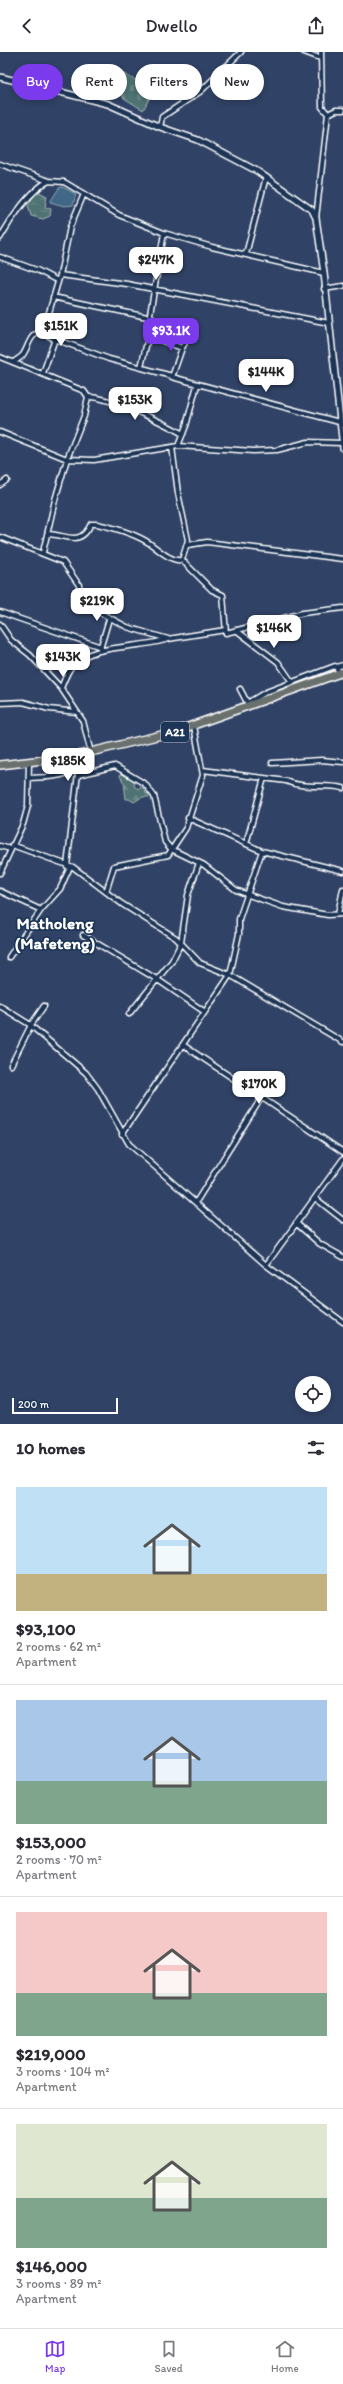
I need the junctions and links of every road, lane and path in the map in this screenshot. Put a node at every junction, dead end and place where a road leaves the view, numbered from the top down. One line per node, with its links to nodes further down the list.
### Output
1 (240, 52): 8 (street)
2 (304, 52): 4 (street)
3 (321, 52): 4 (street)
4 (320, 58): 7 (street)
5 (0, 77): 8 (street)
6 (343, 110): 7 (street)
7 (328, 114): 13 (street)
8 (160, 127): 10 (street)
9 (0, 164): 11 (street)
10 (266, 177): 13 (street); 16 (street)
11 (50, 181): 12 (street); 15 (street)
12 (84, 194): 14 (street); 19 (street)
13 (316, 218): 18 (street)
14 (164, 233): 16 (street); 22 (street)
15 (0, 238)
16 (246, 254): 18 (street)
17 (0, 258): 20 (street)
18 (324, 273): 23 (street)
19 (60, 275): 20 (street); 22 (street)
20 (58, 281): 24 (street)
21 (343, 286): 23 (street)
22 (153, 289): 25 (street); 26 (street)
23 (324, 289): 26 (street)
24 (52, 297): 25 (street); 27 (street)
25 (152, 318): 29 (street)
26 (329, 323): 39 (street)
27 (43, 333): 30 (street); 33 (street)
28 (189, 335): 31 (street)
29 (149, 336): 31 (street); 34 (street)
30 (54, 339): 34 (street); 35 (street)
31 (182, 348): 36 (street)
32 (0, 357): 33 (street)
33 (14, 362): 35 (street)
34 (142, 367): 36 (street)
35 (43, 373): 38 (street)
36 (172, 376): 37 (street)
37 (197, 385): 40 (street); 42 (street)
38 (88, 397): 42 (street); 46 (street)
39 (341, 414): 40 (street)
40 (339, 422): 43 (street)
41 (0, 432): 46 (street)
42 (183, 434): 44 (street)
43 (343, 445): 44 (street)
44 (178, 446): 45 (street)
45 (172, 447): 46 (street); 51 (street)
46 (67, 459): 49 (street)
47 (7, 480): 48 (street)
48 (0, 486)
49 (48, 534): 52 (street); 54 (street)
50 (0, 536): 52 (street)
51 (188, 545): 53 (street); 54 (street)
52 (43, 552): 57 (street)
53 (343, 559)
54 (182, 560): 59 (street)
55 (343, 608): 60 (street)
56 (0, 612): 62 (street)
57 (109, 619): 61 (street); 62 (street)
58 (0, 624): 67 (street)
59 (225, 630): 60 (street); 61 (street)
60 (236, 630): 66 (street)
61 (168, 639): 62 (street)
62 (100, 649): 67 (street)
63 (343, 665): 64 (street)
64 (336, 667): 65 (street); 66 (street)
65 (342, 673): 70 (main road, A21)
66 (292, 682): 70 (street)
67 (61, 688): 71 (street)
68 (240, 689): 70 (street)
69 (0, 703): 71 (street)
70 (248, 705): 72 (main road, A21)
71 (78, 712): 73 (street)
72 (194, 726): 73 (main road, A21); 79 (street)
73 (90, 753): 74 (main road, A21); 78 (street)
74 (29, 762): 77 (main road, A21); 81 (street)
75 (343, 762): 76 (street)
76 (272, 763)
77 (0, 765)
78 (76, 768): 80 (street); 81 (street)
79 (203, 770): 82 (street); 84 (street)
80 (78, 775): 88 (street); 91 (street)
81 (29, 778): 87 (street)
82 (264, 778): 83 (street); 85 (street)
83 (343, 788)
84 (188, 818): 85 (street); 88 (street)
85 (246, 844): 89 (street)
86 (0, 846): 87 (street)
87 (11, 847): 91 (street); 93 (street)
88 (173, 850): 90 (street); 96 (street)
89 (262, 851): 92 (street); 97 (street)
90 (199, 863): 97 (street); 101 (street)
91 (68, 866): 96 (street); 98 (street)
92 (343, 871)
93 (0, 873)
94 (343, 889): 99 (street)
95 (0, 891): 98 (street)
96 (106, 892): 101 (street)
97 (246, 894): 99 (street); 103 (street)
98 (41, 910): 102 (street)
99 (341, 914)
100 (83, 935): 104 (street)
101 (181, 943): 103 (street); 104 (street)
102 (9, 957)
103 (230, 975): 107 (street); 110 (street)
104 (158, 980): 107 (street); 108 (street)
105 (0, 1006): 109 (street)
106 (44, 1006): 109 (street)
107 (205, 1012): 111 (street)
108 (129, 1014)
109 (31, 1025): 112 (street); 114 (street)
110 (343, 1042)
111 (183, 1045): 113 (street); 114 (street)
112 (11, 1065)
113 (262, 1097): 115 (street); 118 (street)
114 (122, 1134): 118 (street)
115 (343, 1152)
116 (343, 1159): 117 (street)
117 (315, 1198): 119 (street); 120 (street)
118 (196, 1202): 122 (street)
119 (343, 1220)
120 (296, 1223): 121 (street); 122 (street)
121 (343, 1257)
122 (266, 1265): 123 (street)
123 (343, 1322)

